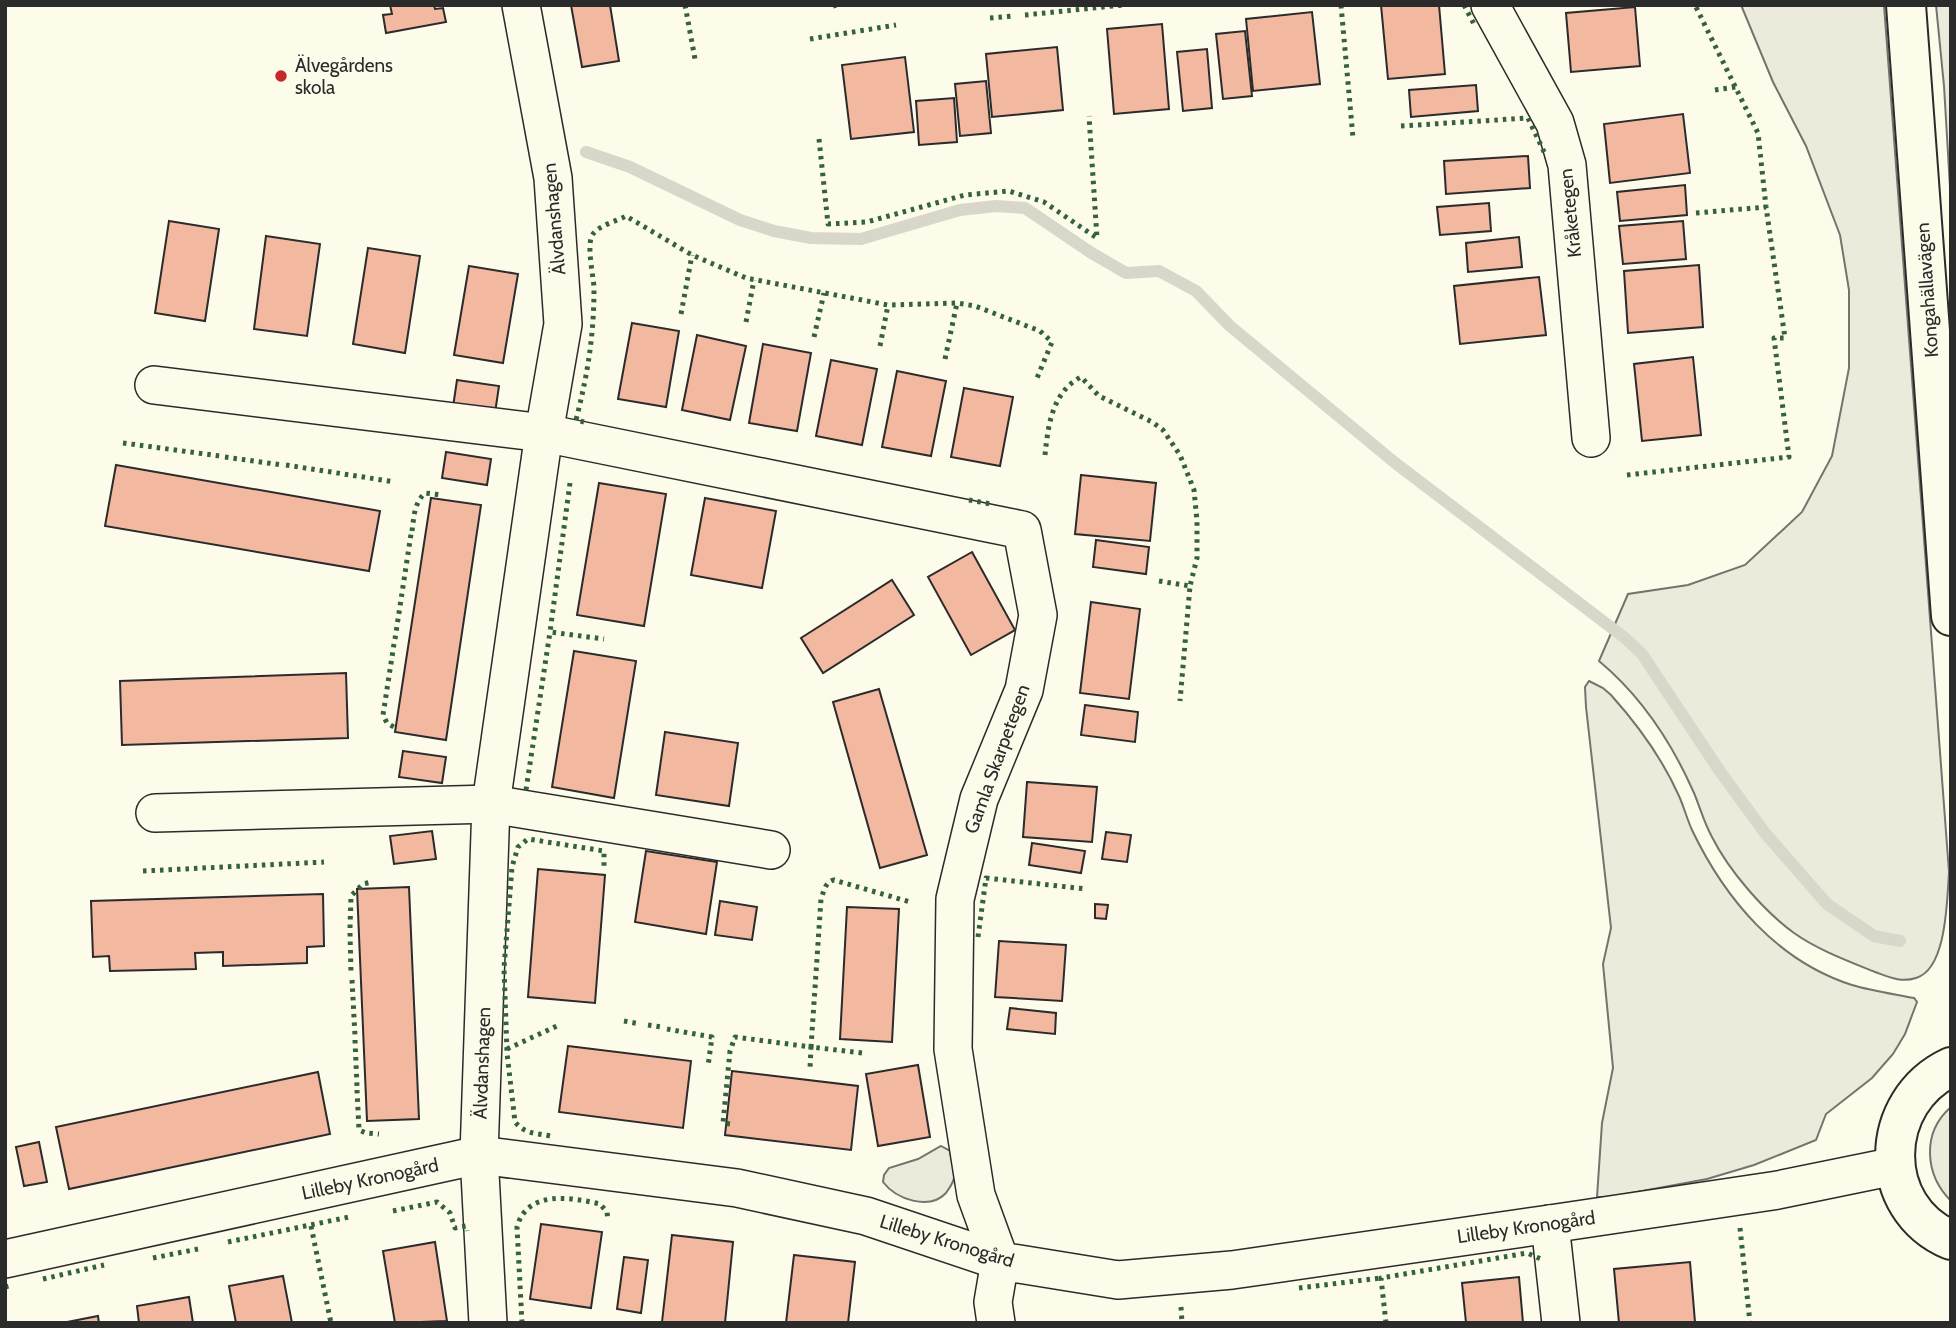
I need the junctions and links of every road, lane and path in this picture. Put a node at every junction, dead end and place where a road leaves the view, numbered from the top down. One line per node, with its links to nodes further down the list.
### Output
1 (521, 5): 5 (street, Älvdanshagen)
2 (1490, 5): 6 (street, Kråketegen)
3 (1906, 5): 7 (street, Kongahällavägen)
4 (153, 385): 5 (street)
5 (544, 433): 8 (street, Älvdanshagen); 17 (street, Gamla Skarpetegen)
6 (1591, 438)
7 (1951, 616)
8 (491, 804): 9 (street); 10 (street); 12 (street, Älvdanshagen)
9 (155, 813)
10 (771, 850)
11 (1951, 1067): 13 (street)
12 (479, 1155): 16 (street, Lilleby Kronogård); 17 (street, Lilleby Kronogård); 18 (street, Älvdanshagen)
13 (1895, 1166): 14 (street, Lilleby Kronogård); 15 (street)
14 (1550, 1224): 17 (street, Lilleby Kronogård); 20 (street)
15 (1951, 1240)
16 (5, 1259)
17 (1000, 1261): 19 (street)
18 (488, 1323)
19 (996, 1323)
20 (1561, 1323)

